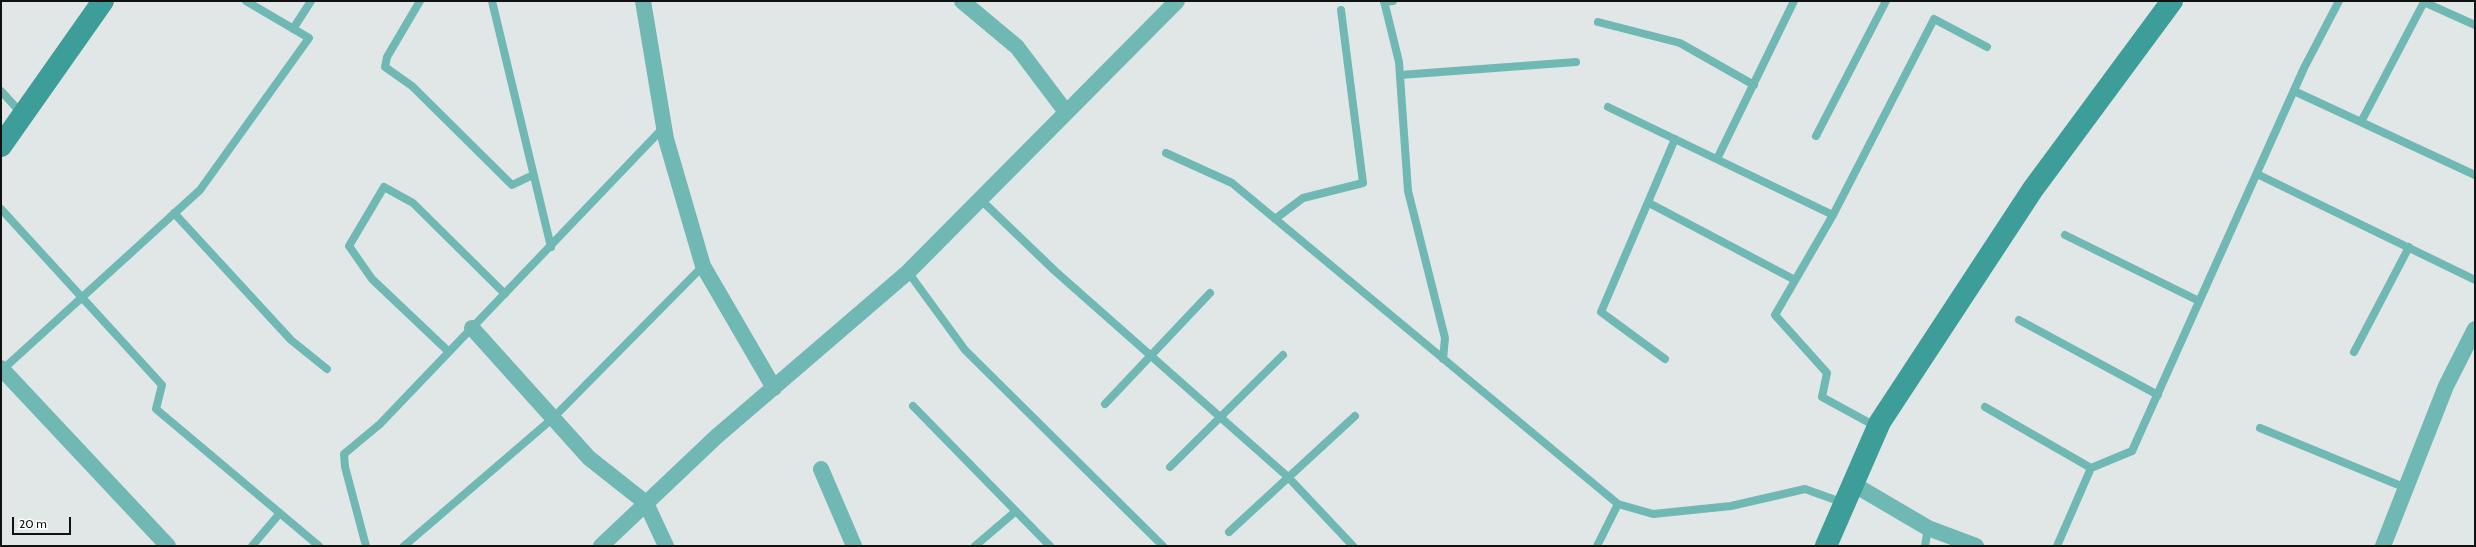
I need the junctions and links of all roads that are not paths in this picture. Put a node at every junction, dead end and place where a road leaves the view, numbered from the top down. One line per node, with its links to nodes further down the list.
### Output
1 (103, 1): 27 (street)
2 (246, 1): 18 (lane)
3 (311, 1): 18 (lane)
4 (420, 1): 36 (lane)
5 (492, 1): 36 (lane)
6 (643, 1): 29 (street)
7 (962, 1): 26 (street)
8 (1177, 1): 26 (street)
9 (1393, 1): 14 (lane)
10 (1794, 1): 22 (lane)
11 (1886, 1): 30 (lane)
12 (2172, 1): 74 (street)
13 (2339, 1): 24 (lane)
14 (1384, 2): 21 (lane)
15 (1341, 10): 43 (lane)
16 (1598, 22): 22 (lane)
17 (2475, 25): 28 (lane)
18 (293, 29): 41 (lane)
19 (1987, 47): 42 (lane)
20 (1576, 62): 21 (lane)
21 (1400, 75): 62 (lane)
22 (1754, 85): 34 (lane)
23 (1, 91): 27 (lane)
24 (2294, 91): 28 (lane); 35 (lane)
25 (1608, 107): 31 (lane)
26 (1066, 112): 38 (street)
27 (23, 115): 32 (street)
28 (2361, 122): 37 (lane)
29 (664, 127): 46 (lane); 47 (street)
30 (1816, 136)
31 (1675, 139): 34 (lane); 39 (lane)
32 (1, 146)
33 (1166, 153): 43 (lane)
34 (1717, 160): 42 (lane)
35 (2257, 174): 45 (lane); 54 (lane)
36 (533, 175): 46 (lane)
37 (2475, 175)
38 (980, 199): 48 (street); 61 (lane)
39 (1649, 202): 49 (lane); 63 (lane)
40 (1, 209): 53 (lane)
41 (174, 213): 53 (lane); 65 (lane)
42 (1832, 215): 49 (lane)
43 (1275, 219): 62 (lane)
44 (2065, 235): 54 (lane)
45 (2409, 247): 50 (lane); 59 (lane)
46 (551, 248): 52 (lane)
47 (703, 266): 66 (street); 73 (lane)
48 (908, 272): 66 (street); 98 (lane)
49 (1795, 280): 74 (lane)
50 (2475, 280)
51 (1210, 293): 61 (lane)
52 (505, 294): 56 (lane); 58 (lane)
53 (82, 297): 64 (lane); 85 (lane)
54 (2199, 301): 67 (lane)
55 (2019, 320): 67 (lane)
56 (472, 328): 58 (lane); 73 (street)
57 (2475, 330): 80 (street)
58 (449, 352): 91 (lane)
59 (2354, 352)
60 (1283, 355): 72 (lane)
61 (1151, 356): 68 (lane); 72 (lane)
62 (1443, 359): 83 (lane)
63 (1665, 359)
64 (2, 369): 88 (street)
65 (327, 369)
66 (774, 388): 82 (street)
67 (2158, 395): 77 (lane)
68 (1104, 404)
69 (913, 406): 84 (lane)
70 (1985, 407): 77 (lane)
71 (1355, 416): 79 (lane)
72 (1221, 417): 76 (lane); 79 (lane)
73 (552, 419): 82 (street); 92 (lane)
74 (1877, 427): 81 (street)
75 (2260, 428): 80 (lane)
76 (1170, 467)
77 (2091, 468): 104 (lane)
78 (821, 469): 95 (street)
79 (1288, 477): 87 (lane); 99 (lane)
80 (2406, 488): 105 (street)
81 (1849, 493): 83 (lane); 86 (street); 101 (street)
82 (646, 503): 93 (street); 94 (street)
83 (1618, 504): 100 (lane)
84 (1016, 511): 96 (lane); 97 (lane)
85 (280, 513): 89 (lane); 90 (lane)
86 (1928, 528): 102 (lane); 103 (street)
87 (1229, 532)
88 (168, 546)
89 (252, 546)
90 (319, 546)
91 (366, 546)
92 (404, 546)
93 (601, 546)
94 (666, 546)
95 (854, 546)
96 (975, 546)
97 (1050, 546)
98 (1163, 546)
99 (1353, 546)
100 (1597, 546)
101 (1826, 546)
102 (1925, 546)
103 (1976, 546)
104 (2057, 546)
105 (2383, 546)

